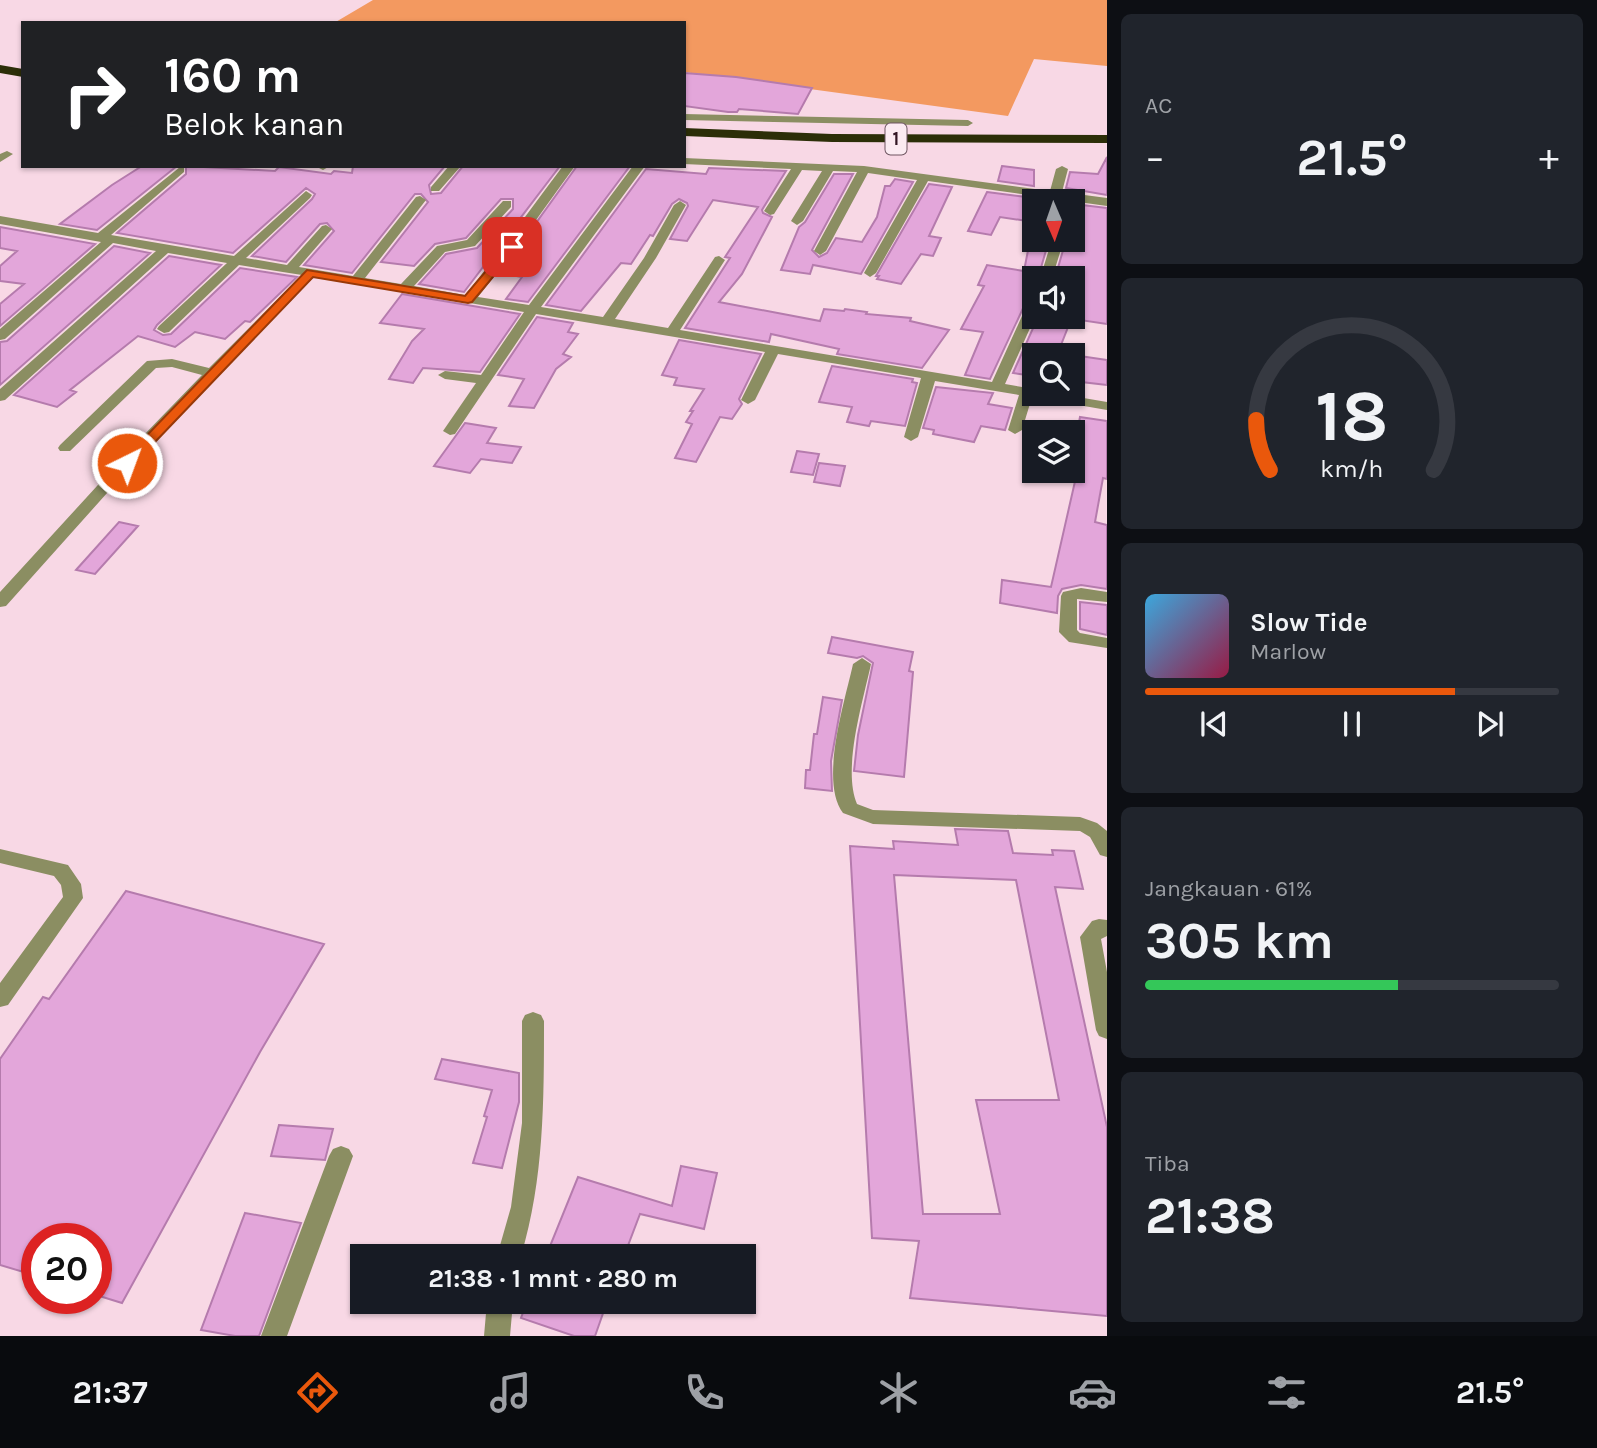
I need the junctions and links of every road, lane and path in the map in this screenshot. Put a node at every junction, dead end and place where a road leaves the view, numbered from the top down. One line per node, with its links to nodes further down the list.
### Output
1 (0, 60): 2 (highway)
2 (21, 64)
3 (0, 69): 4 (highway)
4 (21, 73)
5 (686, 117): 6 (street)
6 (968, 122)
7 (686, 132): 8 (highway, 1)
8 (1107, 139)
9 (686, 141): 10 (highway, 1)
10 (1107, 149)
11 (686, 161): 12 (street)
12 (799, 166): 13 (street); 30 (street)
13 (830, 167): 17 (street); 32 (street)
14 (453, 168): 21 (street)
15 (567, 168): 44 (street)
16 (637, 168): 45 (street)
17 (864, 169): 20 (street); 36 (street)
18 (1062, 169): 22 (street)
19 (180, 170): 34 (street)
20 (924, 177): 23 (street); 41 (street)
21 (435, 189)
22 (1057, 189)
23 (1022, 190)
24 (306, 195): 38 (street)
25 (420, 200): 42 (street)
26 (1085, 200): 27 (street)
27 (1107, 202)
28 (507, 204): 43 (street)
29 (680, 205): 46 (street)
30 (770, 211)
31 (0, 220): 34 (street)
32 (797, 221)
33 (326, 229): 39 (street)
34 (105, 238): 35 (street); 50 (street)
35 (164, 250): 38 (street); 58 (street)
36 (820, 251)
37 (719, 260): 49 (street)
38 (234, 261): 39 (street); 47 (street)
39 (290, 269): 40 (street)
40 (311, 273): 42 (street); 52 (street)
41 (870, 274)
42 (356, 281): 43 (street)
43 (403, 290): 44 (street)
44 (468, 300): 45 (street)
45 (533, 310): 46 (street); 55 (street)
46 (606, 322): 49 (street)
47 (164, 329)
48 (1023, 329): 56 (street)
49 (672, 332): 51 (street)
50 (0, 336)
51 (775, 348): 54 (street); 59 (street)
52 (212, 373): 66 (street); 68 (street)
53 (446, 375): 55 (street)
54 (929, 376): 56 (street); 65 (street)
55 (485, 380): 64 (street)
56 (997, 387): 57 (street)
57 (1022, 391)
58 (0, 397)
59 (748, 400)
60 (1085, 402): 62 (street)
61 (1026, 406): 63 (street)
62 (1107, 406)
63 (1015, 430)
64 (450, 431)
65 (911, 437)
66 (65, 448)
67 (1107, 597): 69 (street)
68 (0, 602)
69 (1107, 643)
70 (862, 664): 71 (street)
71 (1107, 850)
72 (0, 856): 74 (street)
73 (1107, 928): 76 (street)
74 (0, 999)
75 (533, 1021): 78 (street)
76 (1107, 1030)
77 (341, 1156): 80 (street)
78 (512, 1244)
79 (499, 1314): 81 (street)
80 (275, 1336)
81 (497, 1336)

